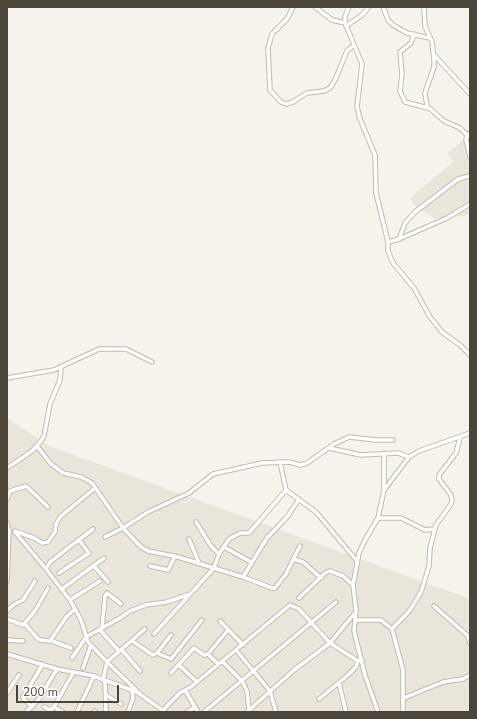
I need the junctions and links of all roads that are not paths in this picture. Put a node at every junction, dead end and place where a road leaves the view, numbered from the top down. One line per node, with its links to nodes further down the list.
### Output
1 (293, 7): 10 (street)
2 (315, 7): 7 (street)
3 (349, 7): 7 (street)
4 (368, 7): 7 (street)
5 (383, 7): 8 (street)
6 (424, 7): 9 (street)
7 (346, 25): 10 (street)
8 (414, 34): 9 (street); 13 (street)
9 (430, 38): 11 (street)
10 (354, 45): 19 (street)
11 (434, 54): 12 (street); 13 (street)
12 (470, 94)
13 (428, 108): 14 (street)
14 (469, 134): 15 (street)
15 (470, 157)
16 (470, 176): 18 (street)
17 (470, 204): 18 (street)
18 (399, 239): 19 (street)
19 (388, 242): 20 (street)
20 (470, 355)
21 (152, 362): 22 (street)
22 (61, 367): 23 (street); 27 (street)
23 (7, 378)
24 (470, 433): 25 (street)
25 (460, 438): 30 (street); 44 (street)
26 (393, 440): 28 (street)
27 (37, 446): 32 (street); 33 (street)
28 (329, 448): 29 (street); 31 (street)
29 (384, 453): 30 (street); 35 (street)
30 (409, 457): 35 (street)
31 (280, 462): 34 (street); 42 (street)
32 (7, 468)
33 (95, 488): 42 (street); 46 (street)
34 (286, 490): 37 (street); 50 (street)
35 (384, 490): 39 (street)
36 (7, 499): 38 (street)
37 (298, 499): 56 (street); 57 (street)
38 (48, 507)
39 (378, 518): 44 (street); 56 (street)
40 (196, 522): 52 (street)
41 (7, 523): 45 (street)
42 (123, 528): 47 (street); 53 (street)
43 (93, 529): 49 (street)
44 (434, 529): 90 (street)
45 (8, 530): 46 (street); 66 (street)
46 (15, 531): 62 (street)
47 (105, 537)
48 (189, 539): 58 (street)
49 (80, 540): 62 (street); 63 (street)
50 (224, 546): 52 (street); 57 (street)
51 (300, 546): 55 (street)
52 (219, 554): 61 (street)
53 (175, 556): 58 (street); 60 (street)
54 (104, 558): 59 (street)
55 (293, 559): 64 (street); 65 (street)
56 (357, 561): 70 (street)
57 (251, 562): 64 (street)
58 (199, 563): 61 (street)
59 (94, 566): 69 (street); 72 (street)
60 (150, 566)
61 (214, 568): 64 (street); 73 (street)
62 (46, 569): 72 (street)
63 (59, 573)
64 (243, 577)
65 (321, 578): 70 (street); 74 (street)
66 (7, 581)
67 (35, 581): 81 (street)
68 (100, 581): 75 (street)
69 (108, 582)
70 (353, 585): 80 (street)
71 (48, 588): 86 (street)
72 (62, 589): 75 (street)
73 (188, 595): 88 (street); 92 (street)
74 (299, 598)
75 (70, 600): 79 (street)
76 (336, 602): 87 (street)
77 (121, 604): 88 (street)
78 (434, 606): 94 (street)
79 (75, 610): 95 (street); 98 (street)
80 (356, 610): 84 (street); 100 (street)
81 (7, 611)
82 (7, 619): 86 (street)
83 (202, 620): 107 (street)
84 (355, 620): 90 (street); 112 (street)
85 (220, 621): 91 (street)
86 (24, 623): 98 (street)
87 (310, 623): 100 (street); 102 (street); 120 (street)
88 (101, 629): 95 (street); 105 (street)
89 (145, 629): 99 (street)
90 (392, 629): 136 (street)
91 (228, 630): 102 (street); 109 (street)
92 (154, 634)
93 (171, 635): 107 (street)
94 (469, 635): 101 (street)
95 (86, 637): 103 (street); 110 (street)
96 (7, 640): 97 (street)
97 (23, 641)
98 (52, 641): 104 (street)
99 (132, 641): 105 (street); 107 (street)
100 (330, 643): 112 (street); 132 (street)
101 (470, 643)
102 (242, 645): 106 (street)
103 (91, 646): 113 (street); 117 (street)
104 (71, 648)
105 (120, 650): 113 (street); 119 (street)
106 (236, 650): 111 (street); 120 (street)
107 (157, 653)
108 (7, 654): 114 (street)
109 (208, 654): 115 (street); 116 (street)
110 (72, 658)
111 (222, 661): 115 (street); 127 (street)
112 (360, 661): 129 (street); 155 (street)
113 (107, 662): 126 (street); 133 (street)
114 (43, 664): 118 (street); 140 (street)
115 (218, 664): 128 (street)
116 (179, 665): 122 (street); 128 (street)
117 (83, 668)
118 (57, 669): 121 (street); 140 (street)
119 (140, 671)
120 (253, 672): 127 (street); 132 (street)
121 (73, 673): 125 (street); 141 (street)
122 (171, 673)
123 (19, 675): 134 (street)
124 (470, 675): 136 (street)
125 (94, 676): 126 (street); 147 (street)
126 (104, 681): 131 (street); 135 (street)
127 (242, 681): 144 (street); 152 (street)
128 (197, 682): 130 (street)
129 (339, 683): 137 (street); 154 (street)
130 (185, 690): 142 (street); 143 (street)
131 (132, 691): 133 (street); 149 (street)
132 (270, 691): 144 (street); 153 (street)
133 (137, 692): 143 (street)
134 (7, 693)
135 (106, 695): 138 (street); 148 (street)
136 (404, 698): 156 (street)
137 (319, 699)
138 (121, 704)
139 (44, 706): 141 (street)
140 (32, 707): 145 (street)
141 (54, 707): 146 (street)
142 (195, 707): 150 (street); 151 (street)
143 (164, 711)
144 (248, 711)
145 (26, 712)
146 (63, 712)
147 (77, 712)
148 (106, 712)
149 (128, 712)
150 (187, 712)
151 (198, 712)
152 (204, 712)
153 (276, 712)
154 (346, 712)
155 (378, 712)
156 (403, 712)

